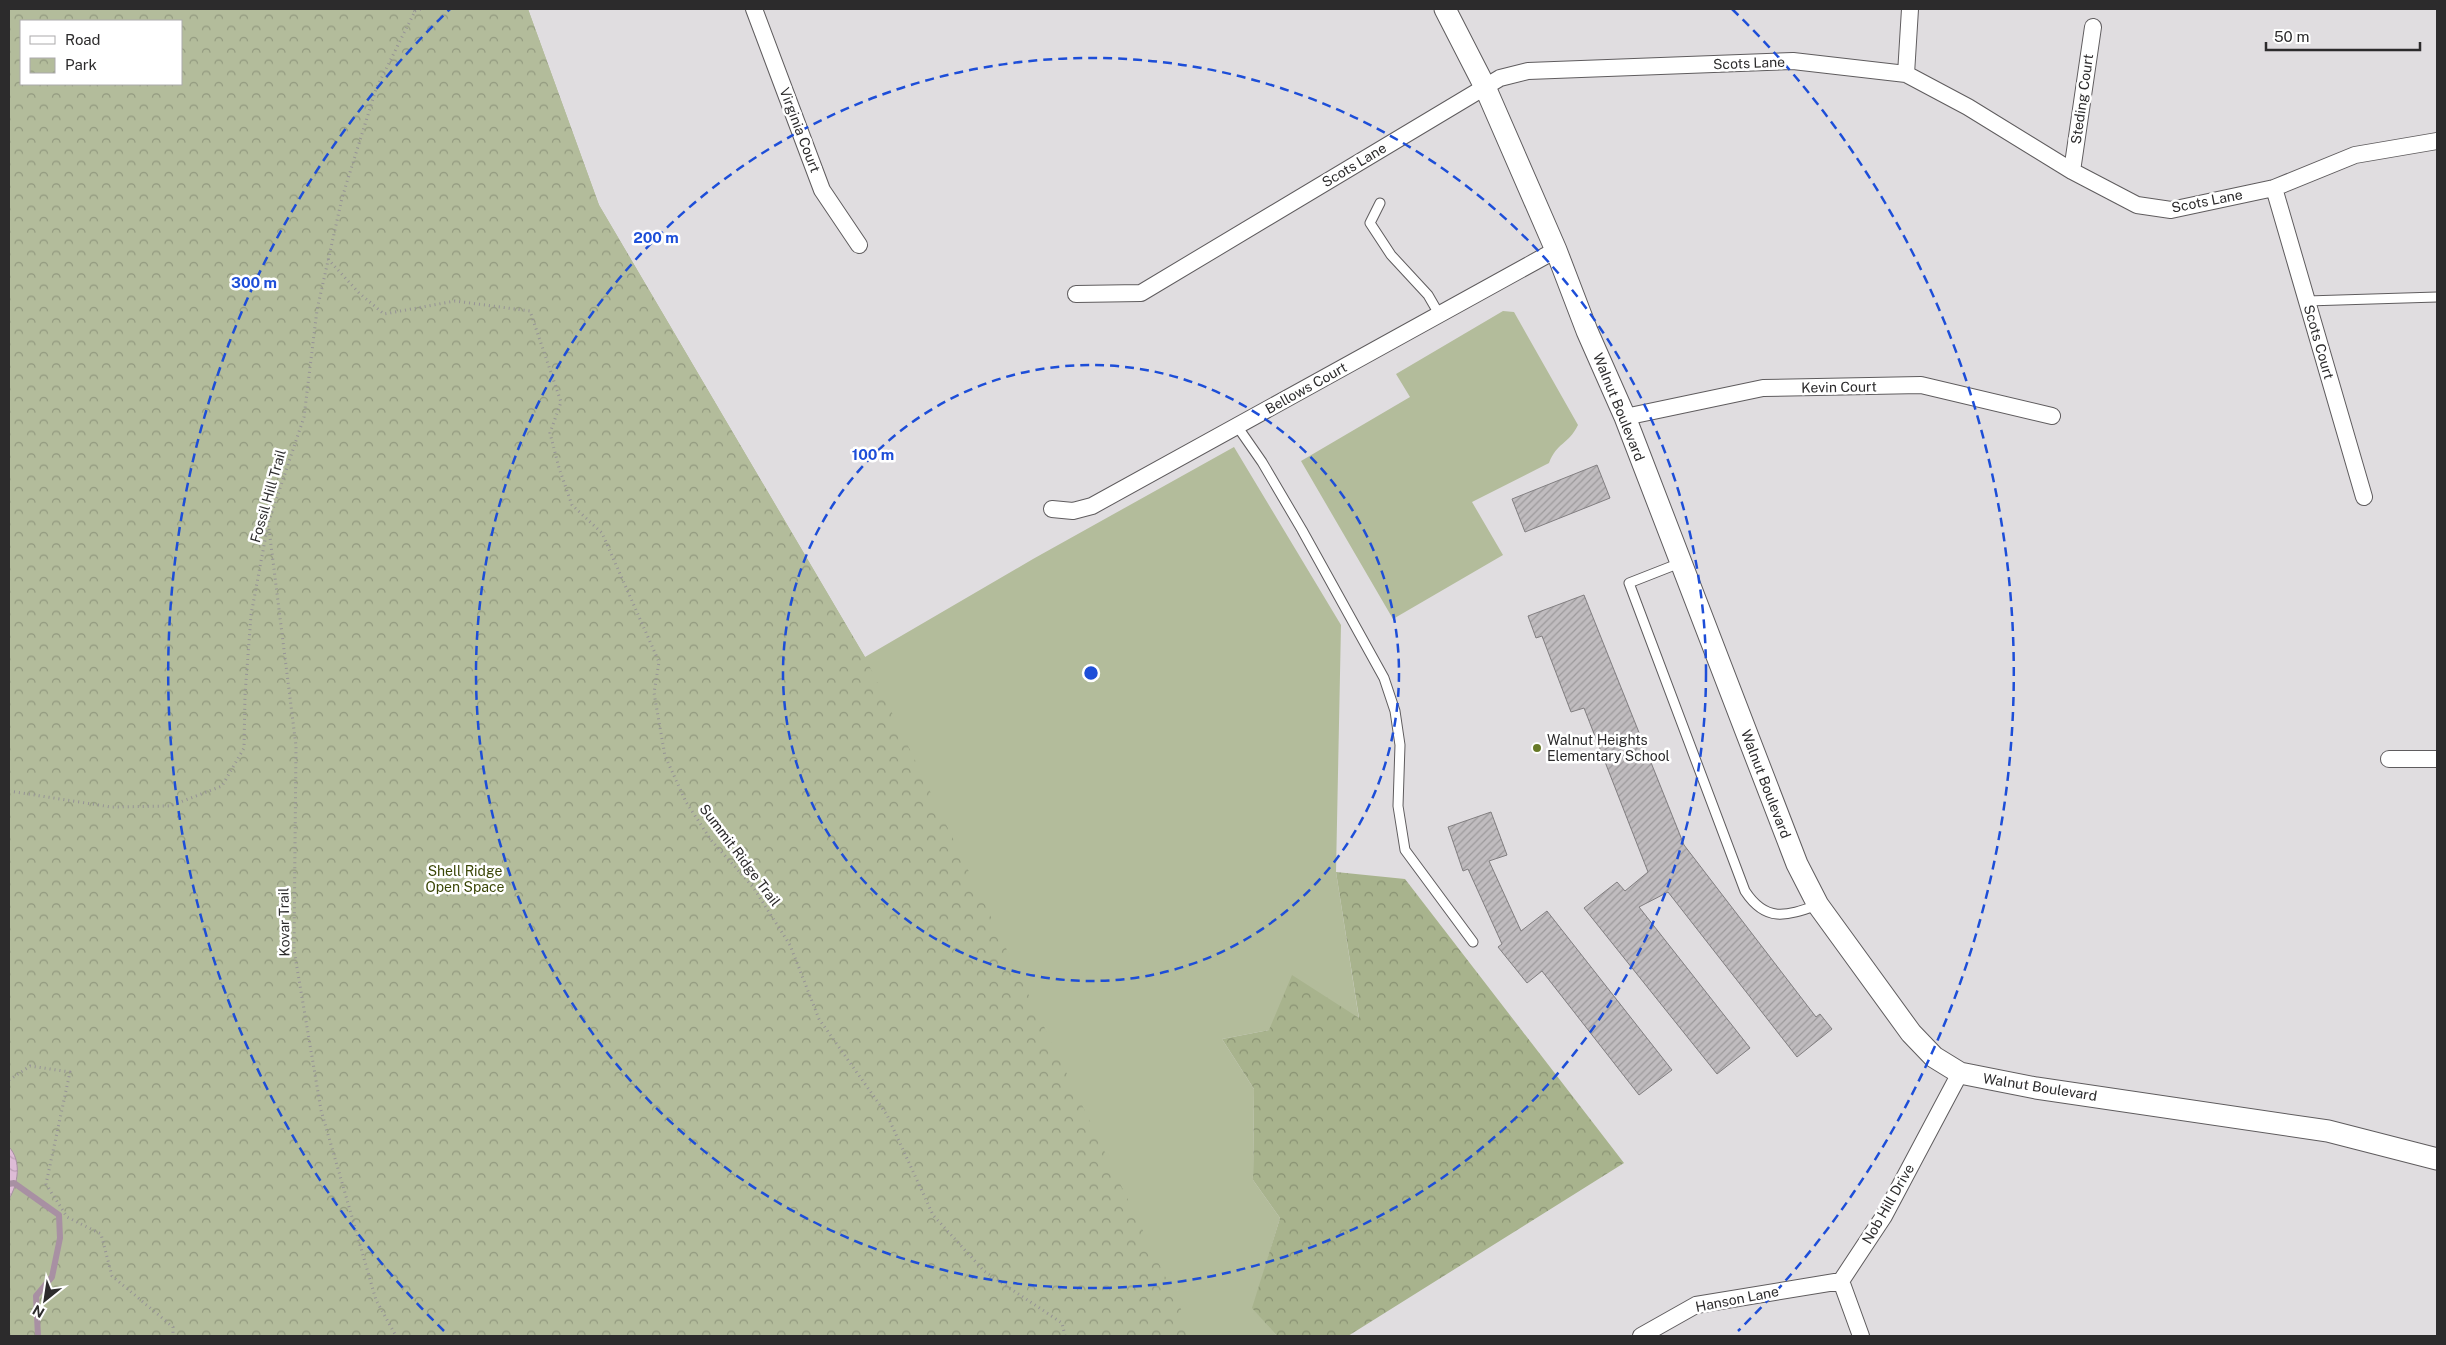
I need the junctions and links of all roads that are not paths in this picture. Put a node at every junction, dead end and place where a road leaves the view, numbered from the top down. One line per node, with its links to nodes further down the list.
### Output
1 (754, 9): 11 (street, Virginia Court)
2 (1445, 9): 6 (street, Walnut Boulevard)
3 (1910, 9): 5 (street)
4 (2093, 27): 8 (street, Steding Court)
5 (1906, 74): 6 (street, Scots Lane); 8 (street, Scots Lane)
6 (1485, 87): 12 (street, Walnut Boulevard); 13 (street, Scots Lane)
7 (2437, 141): 9 (street, Scots Lane)
8 (2072, 170): 9 (street, Scots Lane)
9 (2274, 188): 15 (street, Scots Court)
10 (1380, 204): 16 (lane)
11 (859, 245)
12 (1556, 250): 16 (street, Bellows Court); 18 (street, Walnut Boulevard)
13 (1076, 294)
14 (2437, 297): 15 (lane)
15 (2307, 301): 20 (street, Scots Court)
16 (1439, 314): 19 (street, Bellows Court)
17 (2052, 416): 18 (street, Kevin Court)
18 (1624, 417): 22 (street, Walnut Boulevard)
19 (1237, 426): 21 (street, Bellows Court); 26 (lane)
20 (2364, 497)
21 (1052, 509)
22 (1680, 563): 25 (street, Walnut Boulevard); 25 (lane)
23 (2389, 759): 24 (street)
24 (2437, 759)
25 (1818, 905): 27 (street, Walnut Boulevard)
26 (1473, 942)
27 (1960, 1073): 28 (street, Walnut Boulevard); 29 (street, Nob Hill Drive)
28 (2437, 1159)
29 (1841, 1281): 30 (street, Hanson Lane); 31 (street)
30 (1641, 1336)
31 (1861, 1336)

